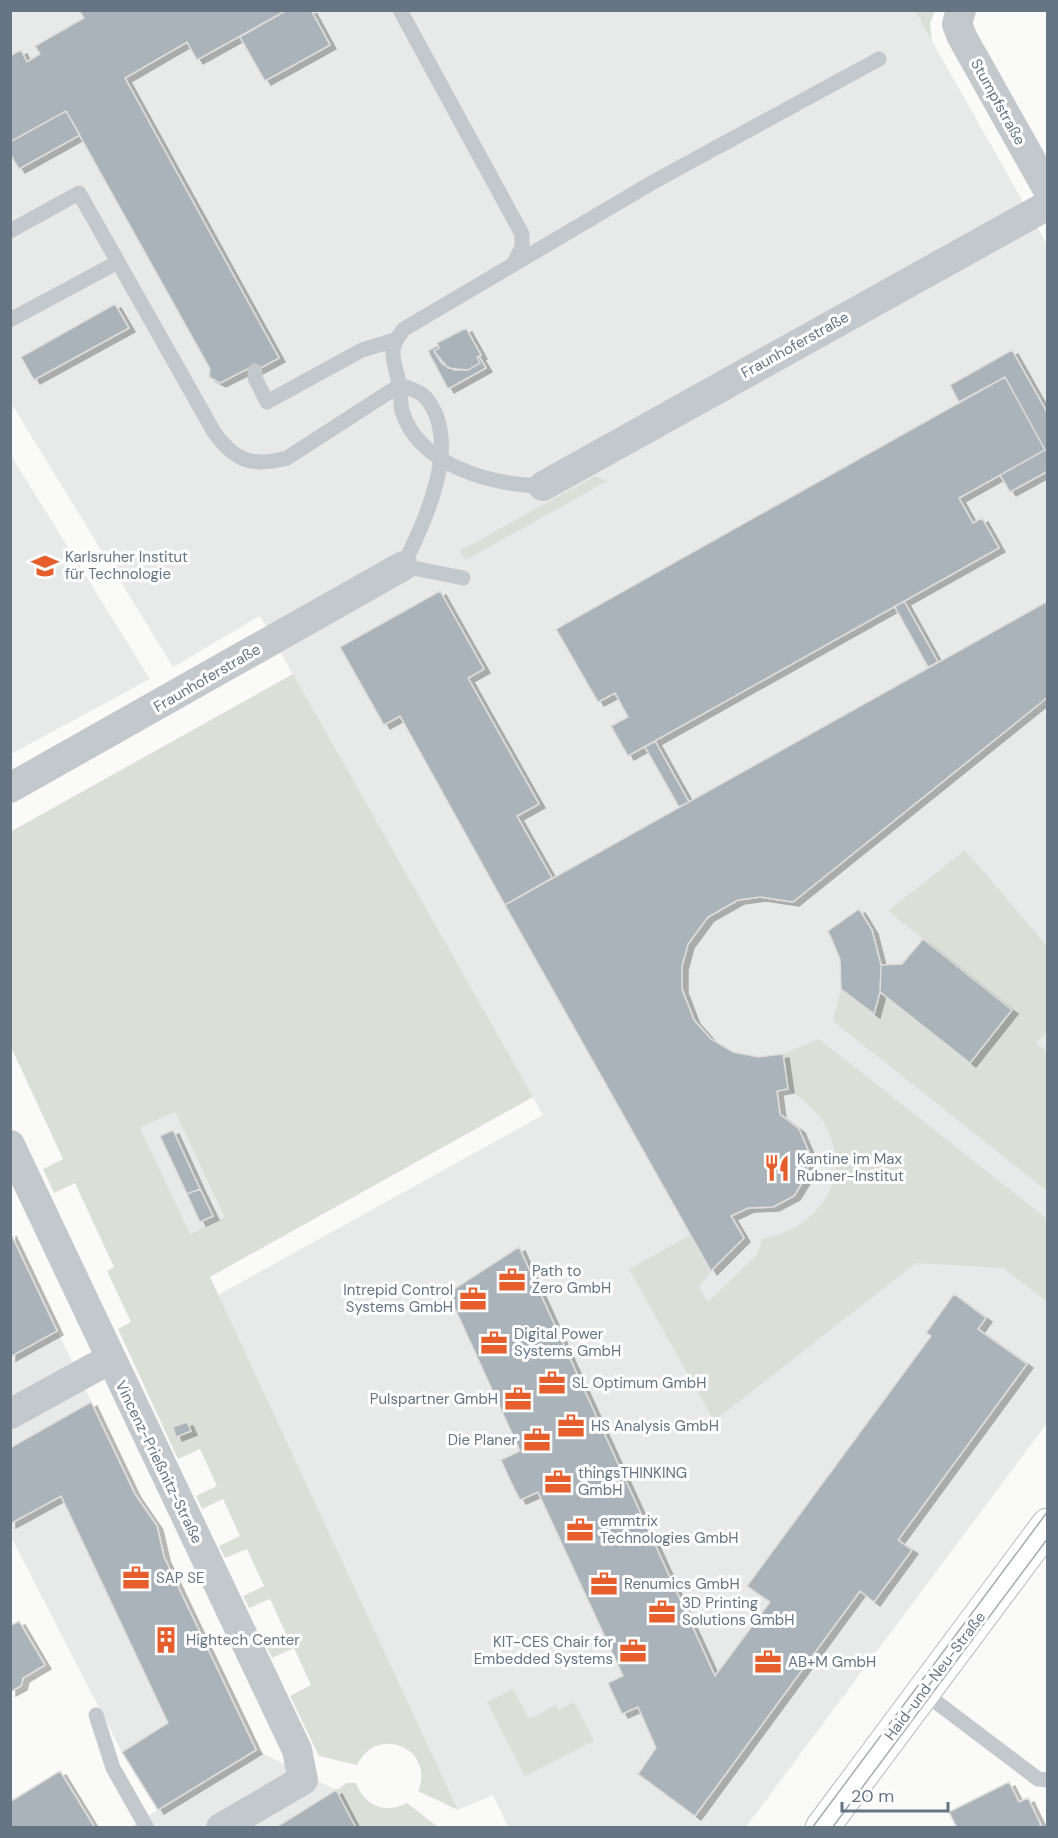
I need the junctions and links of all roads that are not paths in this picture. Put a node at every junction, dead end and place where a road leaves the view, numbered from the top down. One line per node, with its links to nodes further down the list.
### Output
1 (400, 10): 8 (lane)
2 (961, 11): 4 (street, Stumpfstraße)
3 (879, 59): 8 (lane)
4 (1047, 190)
5 (1047, 205): 14 (street, Fraunhoferstraße)
6 (10, 231): 7 (lane)
7 (118, 262): 9 (lane); 12 (lane)
8 (513, 265): 10 (lane)
9 (10, 320)
10 (395, 340): 11 (lane); 12 (lane)
11 (255, 371)
12 (400, 385): 13 (lane); 13 (lane)
13 (442, 458): 14 (lane); 15 (lane)
14 (543, 486)
15 (402, 566): 16 (lane); 17 (street, Fraunhoferstraße)
16 (463, 578)
17 (10, 788)
18 (10, 1145): 19 (street, Vincenz-Prießnitz-Straße)
19 (110, 1359): 20 (street); 26 (street, Vincenz-Prießnitz-Straße)
20 (10, 1414)
21 (1047, 1525): 22 (main road, Haid-und-Neu-Straße)
22 (923, 1692): 24 (lane); 27 (main road, Haid-und-Neu-Straße)
23 (96, 1715): 25 (lane)
24 (1047, 1780)
25 (147, 1827)
26 (221, 1827)
27 (822, 1827)

